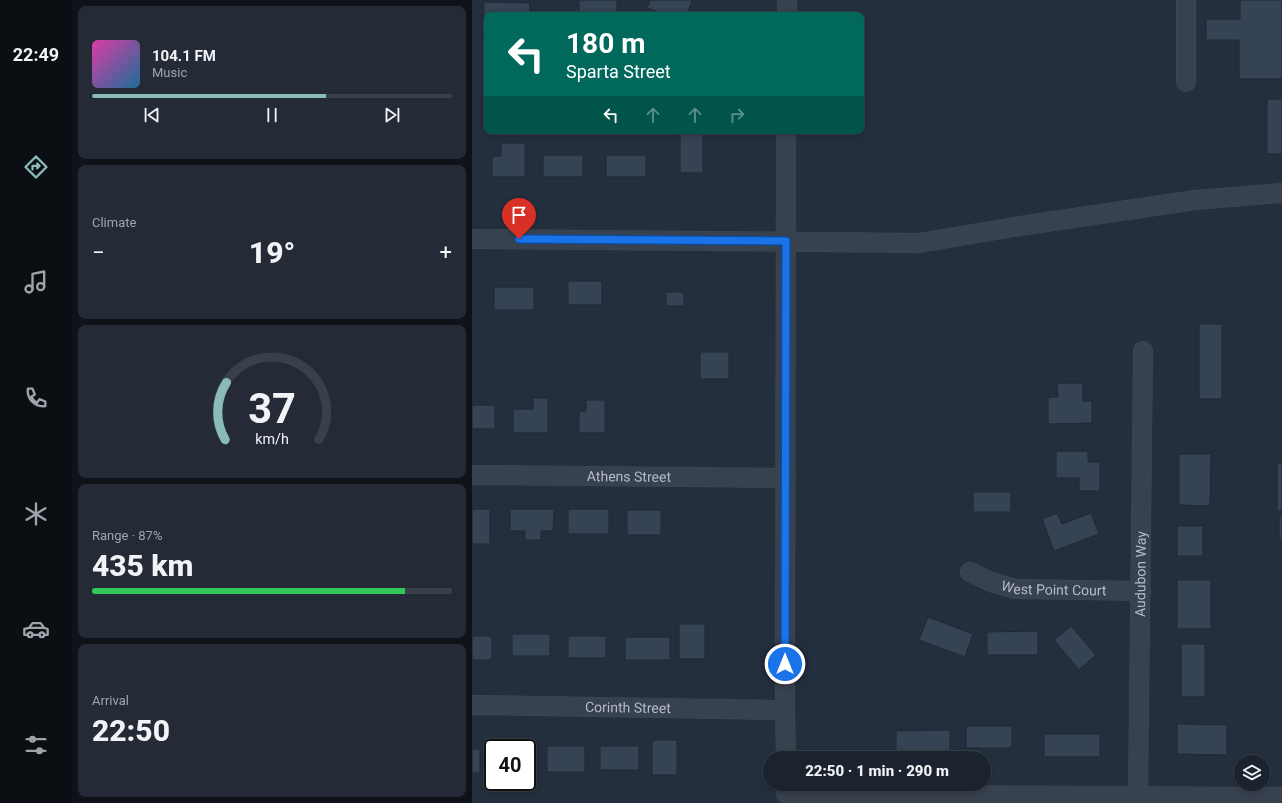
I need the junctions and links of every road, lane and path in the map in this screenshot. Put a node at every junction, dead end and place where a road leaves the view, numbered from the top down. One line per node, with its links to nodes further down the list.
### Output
1 (787, 0): 3 (street)
2 (1186, 0): 4 (street)
3 (787, 12)
4 (1186, 82)
5 (786, 134): 8 (street)
6 (1282, 193): 8 (street)
7 (472, 238): 8 (street)
8 (786, 241): 11 (street)
9 (1143, 351): 13 (street, Audubon Way)
10 (472, 475): 11 (street, Athens Street)
11 (786, 478): 15 (street)
12 (970, 572): 13 (street, West Point Court)
13 (1141, 591): 18 (street, Audubon Way)
14 (472, 705): 15 (street, Corinth Street)
15 (785, 710): 16 (street)
16 (786, 751)
17 (786, 794): 18 (street)
18 (1138, 796): 19 (street)
19 (1282, 796)

